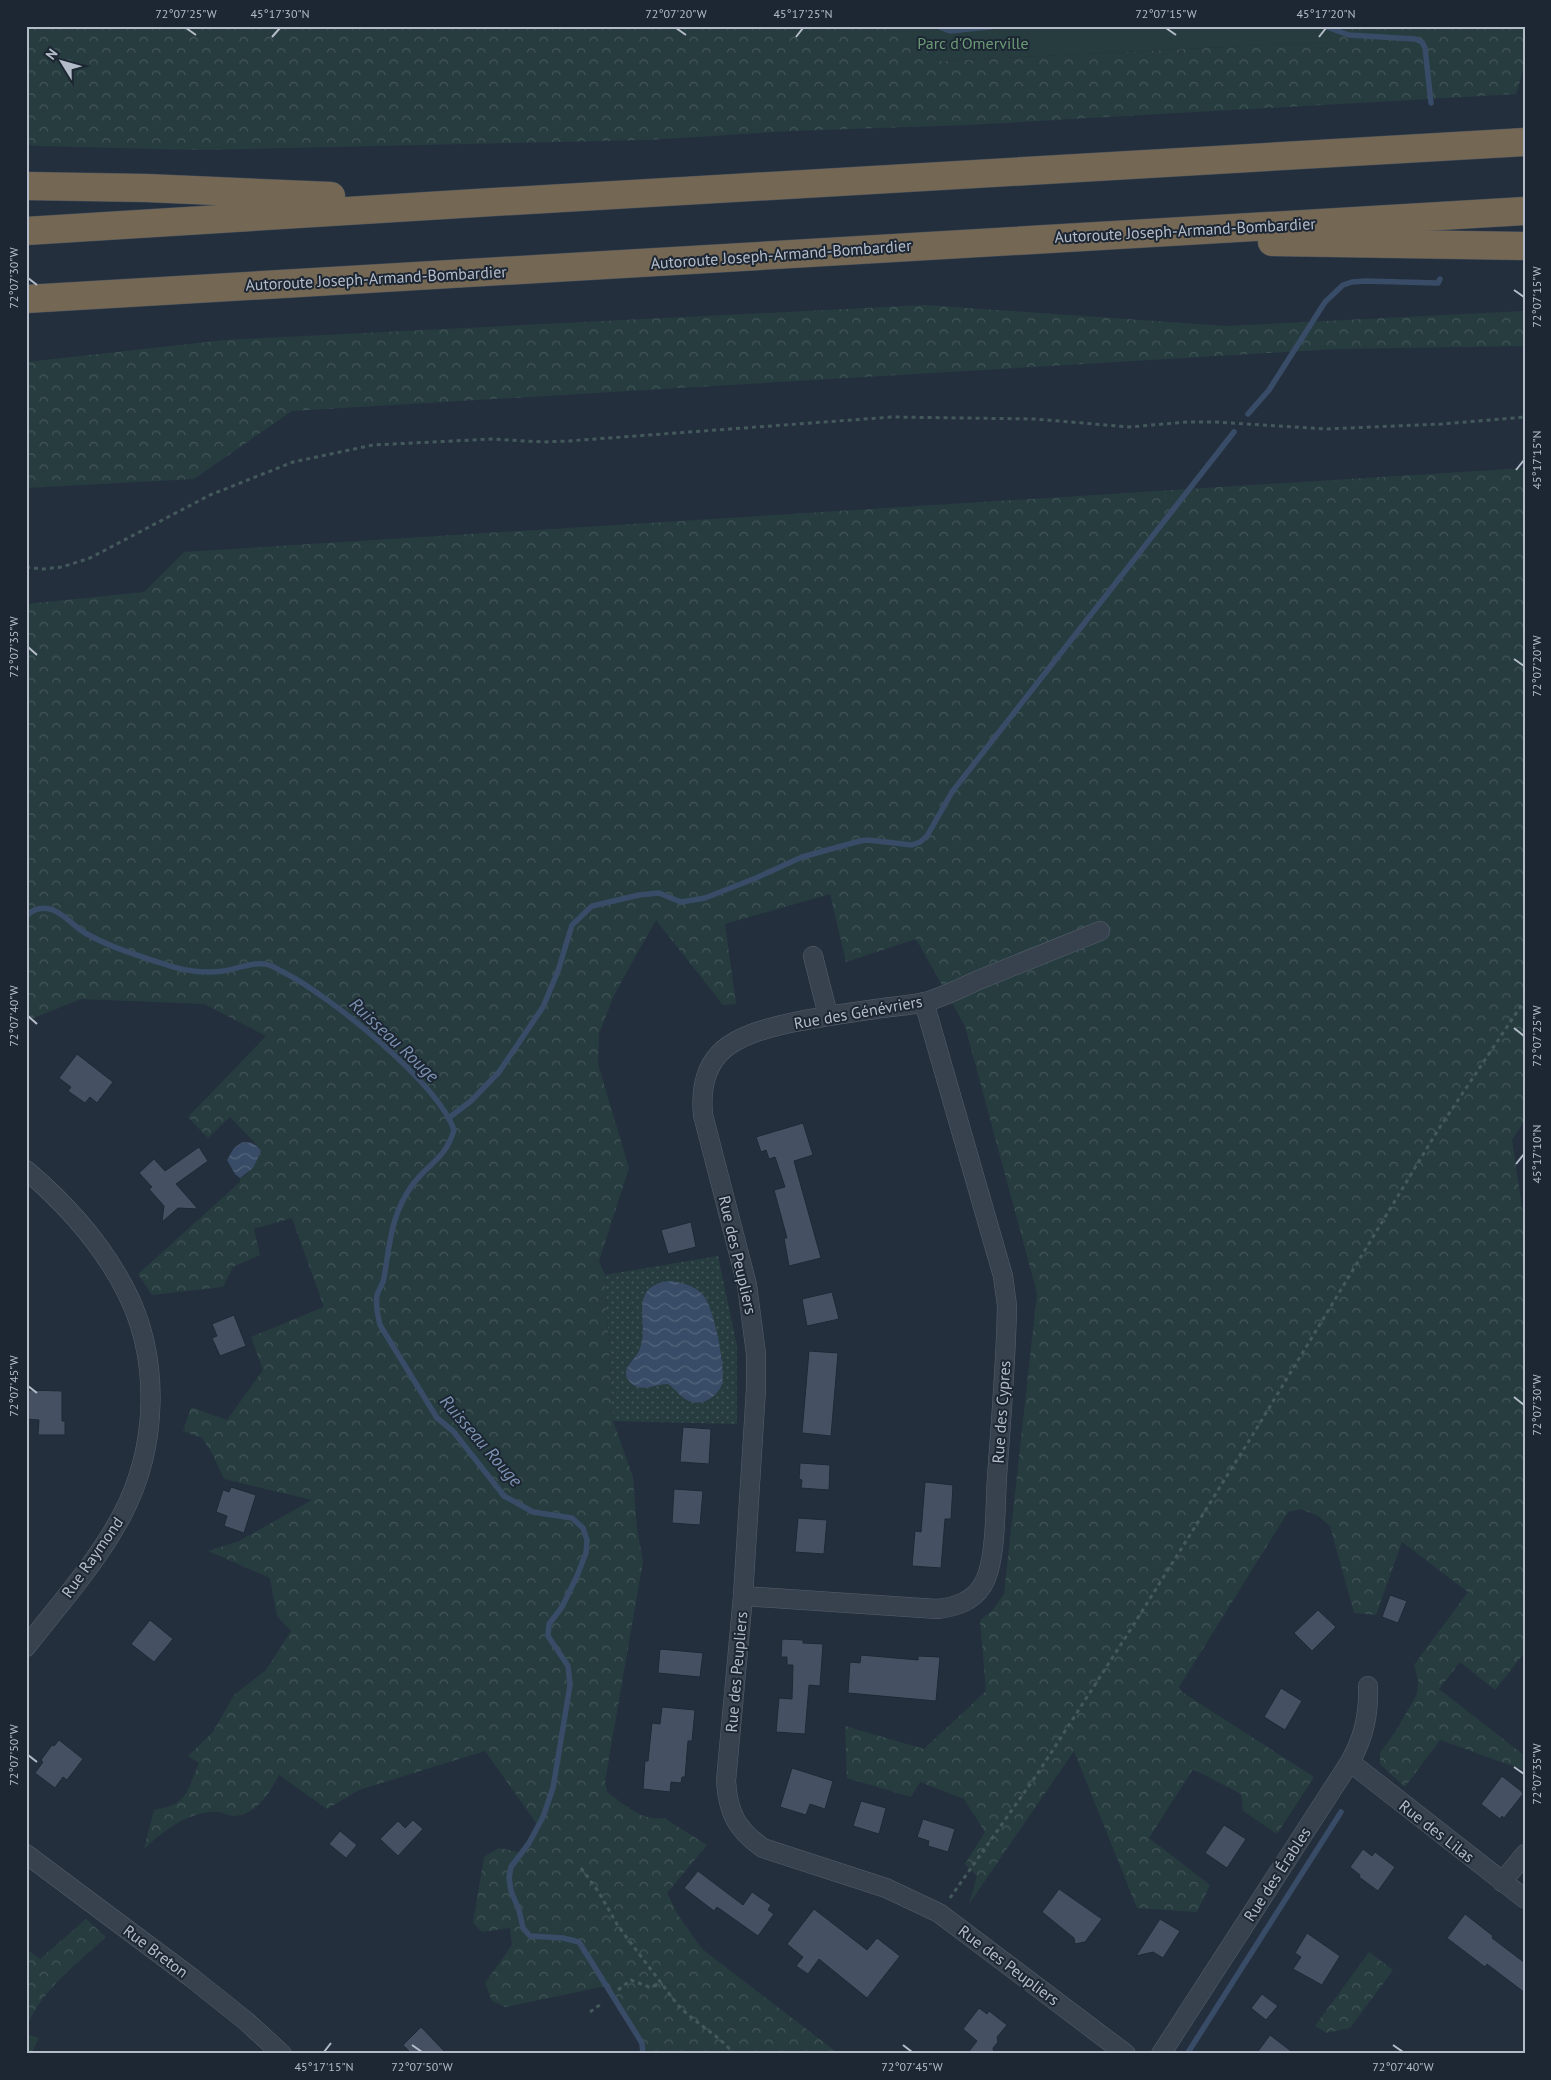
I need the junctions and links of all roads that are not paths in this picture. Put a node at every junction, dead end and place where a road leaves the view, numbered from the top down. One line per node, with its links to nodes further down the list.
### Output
1 (1525, 132): 3 (highway)
2 (1525, 142): 3 (highway)
3 (1428, 148): 5 (highway)
4 (26, 186): 5 (highway)
5 (477, 202): 7 (highway)
6 (1525, 211): 8 (highway, Autoroute Joseph-Armand-Bombardier)
7 (26, 231)
8 (1055, 238): 9 (highway); 10 (highway, Autoroute Joseph-Armand-Bombardier)
9 (1525, 246)
10 (30, 299)
11 (1100, 931): 13 (street, Rue des Génévriers)
12 (813, 956): 14 (street)
13 (924, 1002): 14 (street, Rue des Génévriers); 17 (street, Rue des Cypres)
14 (828, 1015): 15 (street, Rue des Génévriers)
15 (709, 1069): 17 (street, Rue des Peupliers)
16 (26, 1170): 18 (street, Rue Raymond)
17 (743, 1596): 26 (street, Rue des Peupliers)
18 (26, 1647)
19 (1368, 1686): 20 (street, Rue des Érables)
20 (1350, 1762): 23 (street, Rue des Lilas); 27 (street, Rue des Érables)
21 (26, 1854): 25 (street, Rue Breton)
22 (1525, 1854): 23 (street)
23 (1502, 1882): 24 (street, Rue des Lilas)
24 (1525, 1899)
25 (282, 2054)
26 (1126, 2054)
27 (1161, 2054)

